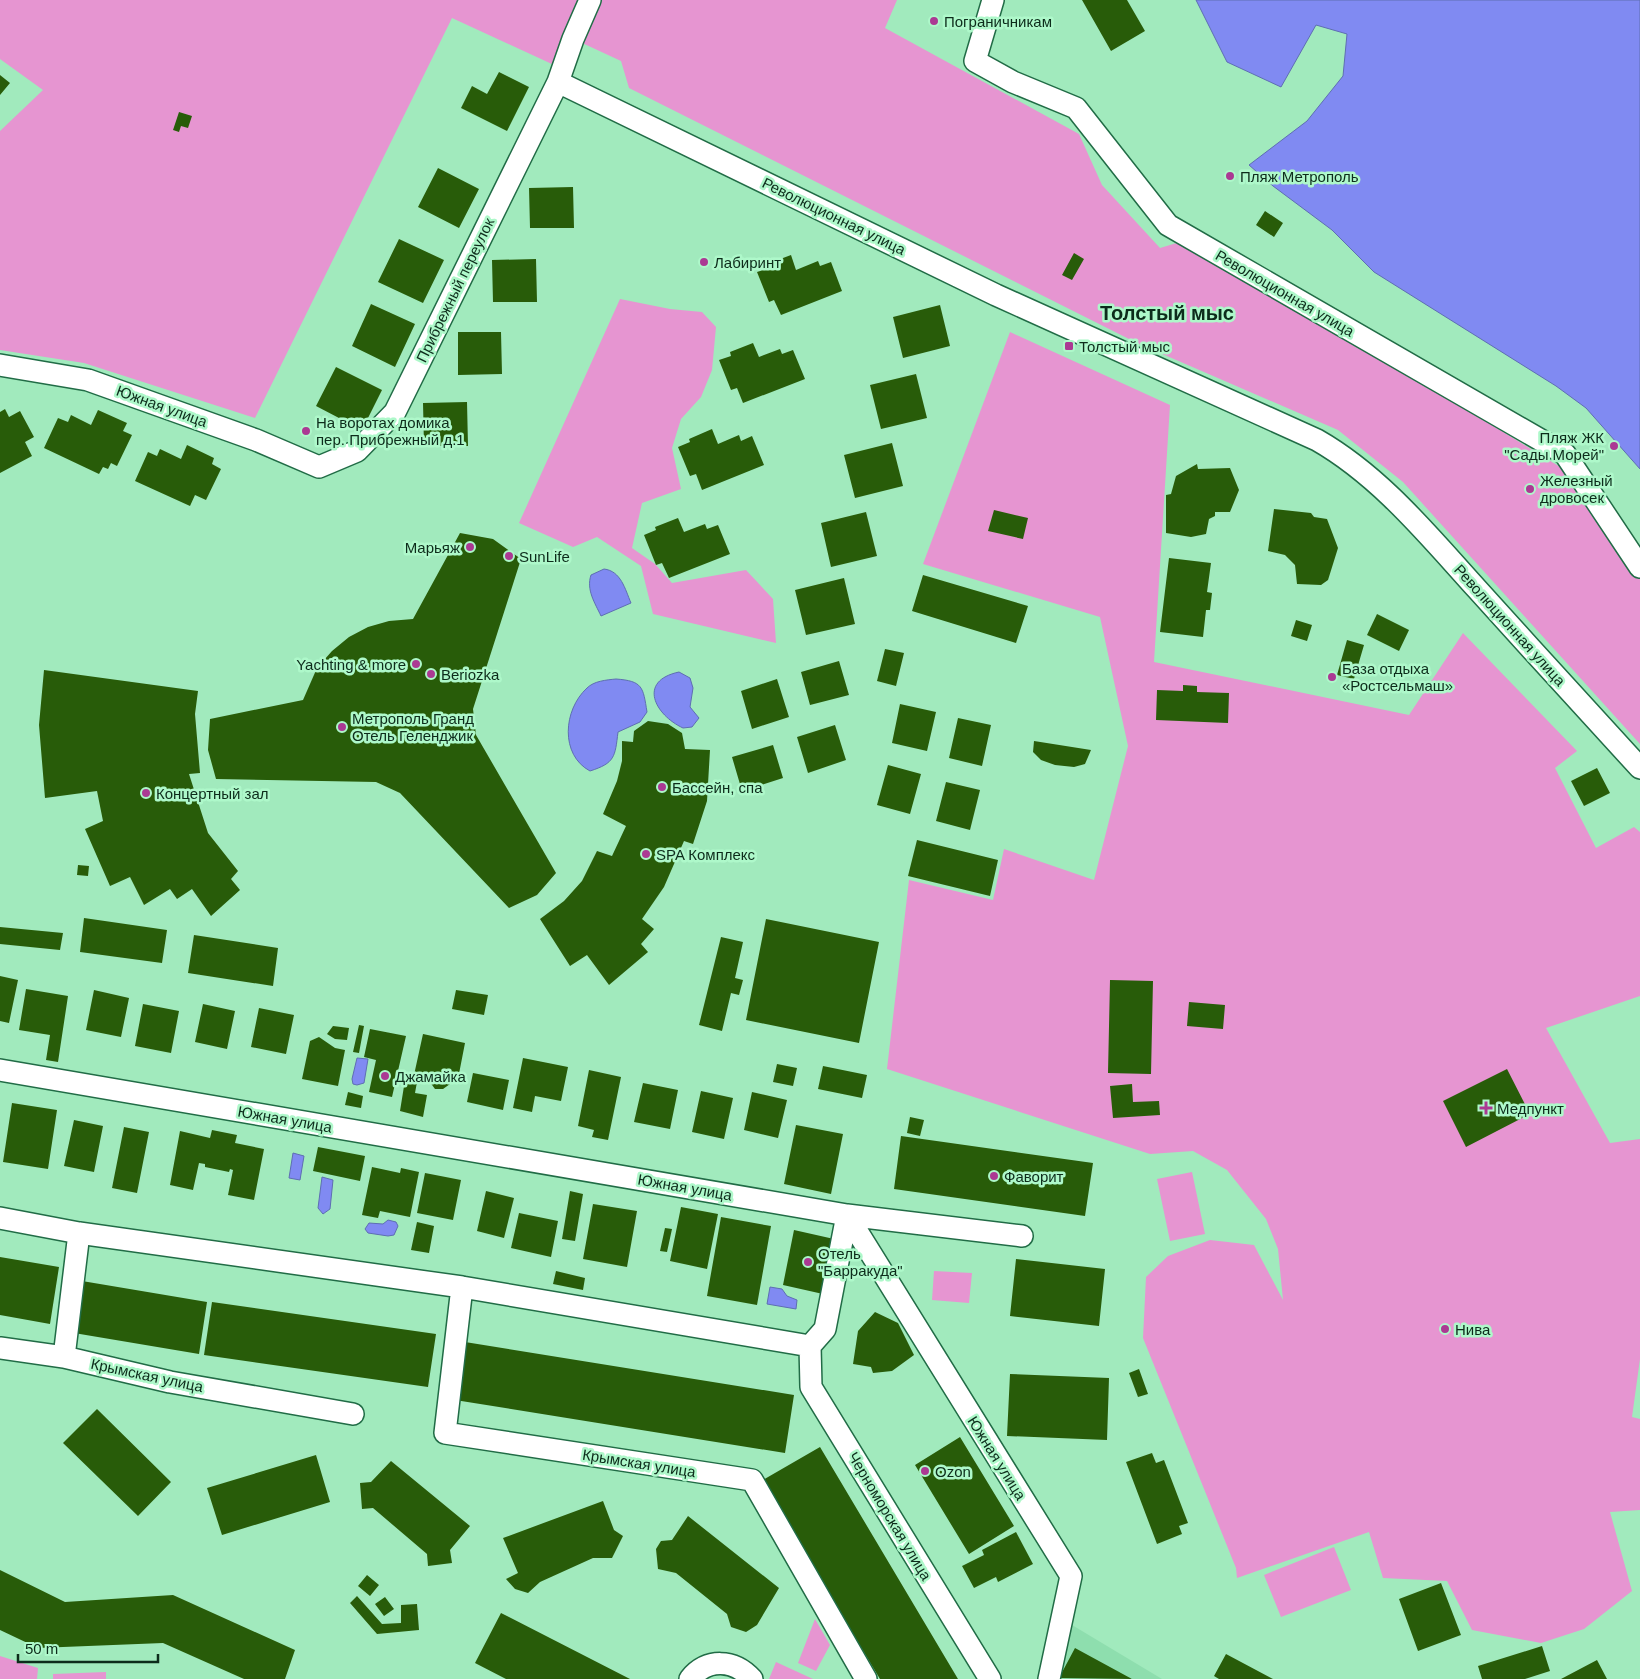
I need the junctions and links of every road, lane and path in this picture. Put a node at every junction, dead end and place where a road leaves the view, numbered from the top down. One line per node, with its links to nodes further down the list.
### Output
1 (590, 0): 3 (street, Прибрежный переулок)
2 (993, 0): 7 (street, Революционная улица)
3 (558, 82): 4 (street, Революционная улица); 6 (street, Прибрежный переулок)
4 (1111, 347): 8 (street, Революционная улица); 9 (street, Революционная улица)
5 (0, 365): 6 (street, Южная улица)
6 (319, 467)
7 (1640, 567)
8 (1640, 754)
9 (1640, 768)
10 (0, 1070): 11 (street, Южная улица)
11 (847, 1215): 14 (street); 16 (street); 24 (street, Южная улица)
12 (0, 1218): 13 (street)
13 (79, 1233): 15 (street); 18 (street)
14 (1022, 1236)
15 (462, 1287): 16 (street); 22 (street, Крымская улица)
16 (810, 1346): 23 (street, Черноморская улица)
17 (0, 1348): 18 (street, Крымская улица)
18 (64, 1357): 19 (street, Крымская улица)
19 (353, 1414)
20 (690, 1679): 21 (street)
21 (752, 1679)
22 (866, 1679)
23 (990, 1679)
24 (1048, 1679)

